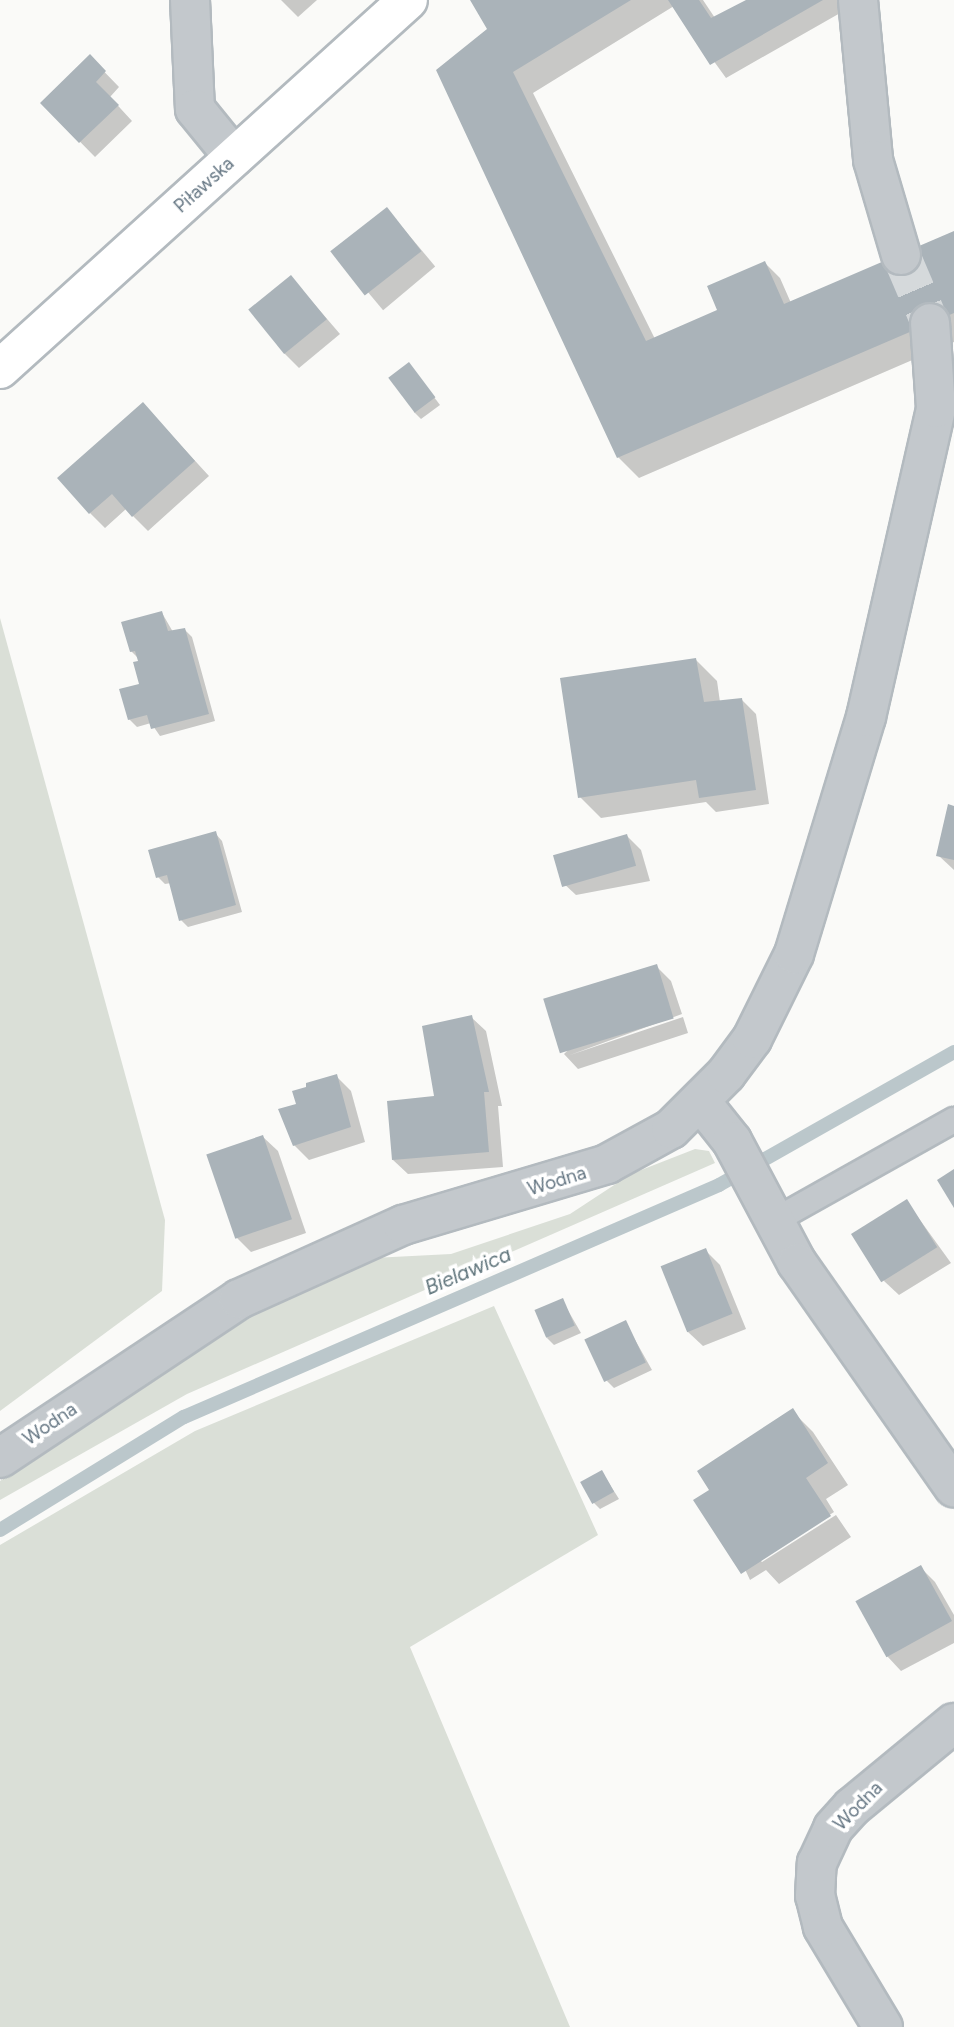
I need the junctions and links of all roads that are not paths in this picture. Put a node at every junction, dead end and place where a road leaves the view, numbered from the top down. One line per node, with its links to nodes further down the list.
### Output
1 (190, 0): 4 (street)
2 (408, 0): 4 (street, Piławska)
3 (858, 0): 5 (street)
4 (234, 157): 7 (street, Piławska)
5 (901, 254)
6 (930, 323): 8 (street, Wodna)
7 (0, 369)
8 (701, 1102): 10 (street); 11 (street, Wodna)
9 (954, 1119): 10 (lane)
10 (766, 1209): 12 (street)
11 (0, 1458)
12 (954, 1487)
13 (954, 1723): 14 (street, Wodna)
14 (883, 2027)

